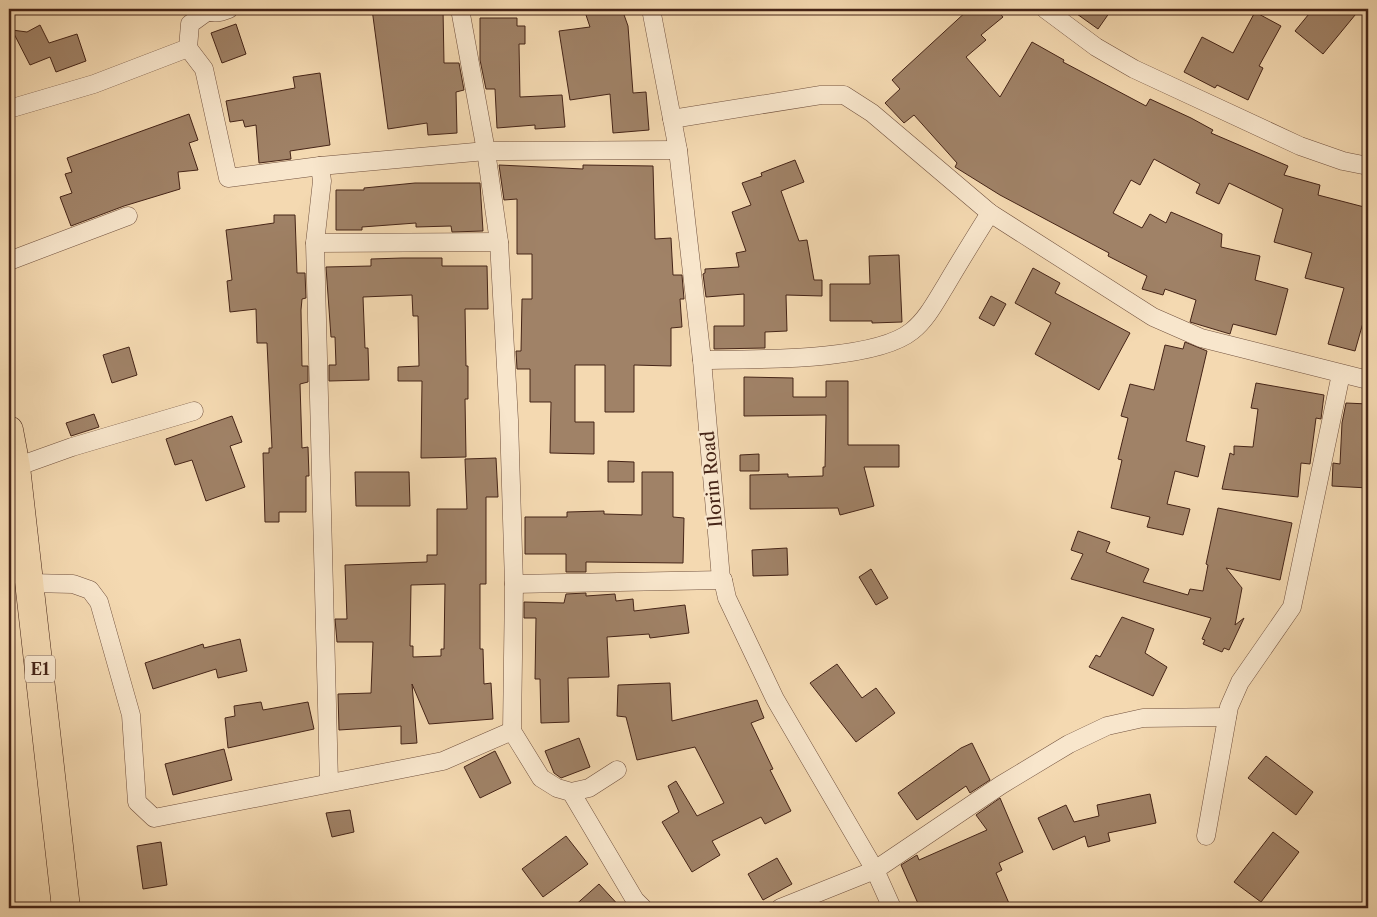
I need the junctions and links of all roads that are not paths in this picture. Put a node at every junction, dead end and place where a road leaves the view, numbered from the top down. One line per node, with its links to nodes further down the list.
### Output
1 (229, 9): 5 (street)
2 (460, 9): 10 (street)
3 (651, 9): 8 (street, Ilorin Road)
4 (1046, 9): 12 (street)
5 (207, 10): 6 (street)
6 (188, 48): 7 (street); 11 (street)
7 (9, 110)
8 (672, 119): 9 (street, Ilorin Road); 13 (street)
9 (678, 150): 10 (street); 18 (street, Ilorin Road)
10 (486, 151): 11 (street); 15 (street)
11 (320, 166): 16 (street)
12 (1368, 166)
13 (990, 213): 18 (street); 19 (street)
14 (128, 216): 17 (street)
15 (499, 242): 16 (street); 26 (street)
16 (315, 243): 30 (street)
17 (9, 261)
18 (702, 360): 24 (street, Ilorin Road)
19 (1341, 374): 20 (street); 27 (street)
20 (1368, 380)
21 (194, 411): 23 (street)
22 (9, 430): 23 (highway, E1)
23 (16, 467): 25 (highway, E1)
24 (723, 580): 26 (street); 33 (street, Ilorin Road)
25 (30, 583): 30 (street); 34 (highway, E1)
26 (514, 584): 28 (street)
27 (1227, 717): 32 (street); 33 (street)
28 (512, 730): 30 (street); 31 (street)
29 (617, 770): 31 (street)
30 (329, 782)
31 (571, 792): 35 (street)
32 (1206, 836)
33 (875, 870): 36 (street); 37 (street, Ilorin Road)
34 (66, 908)
35 (643, 908)
36 (780, 908)
37 (892, 908)

